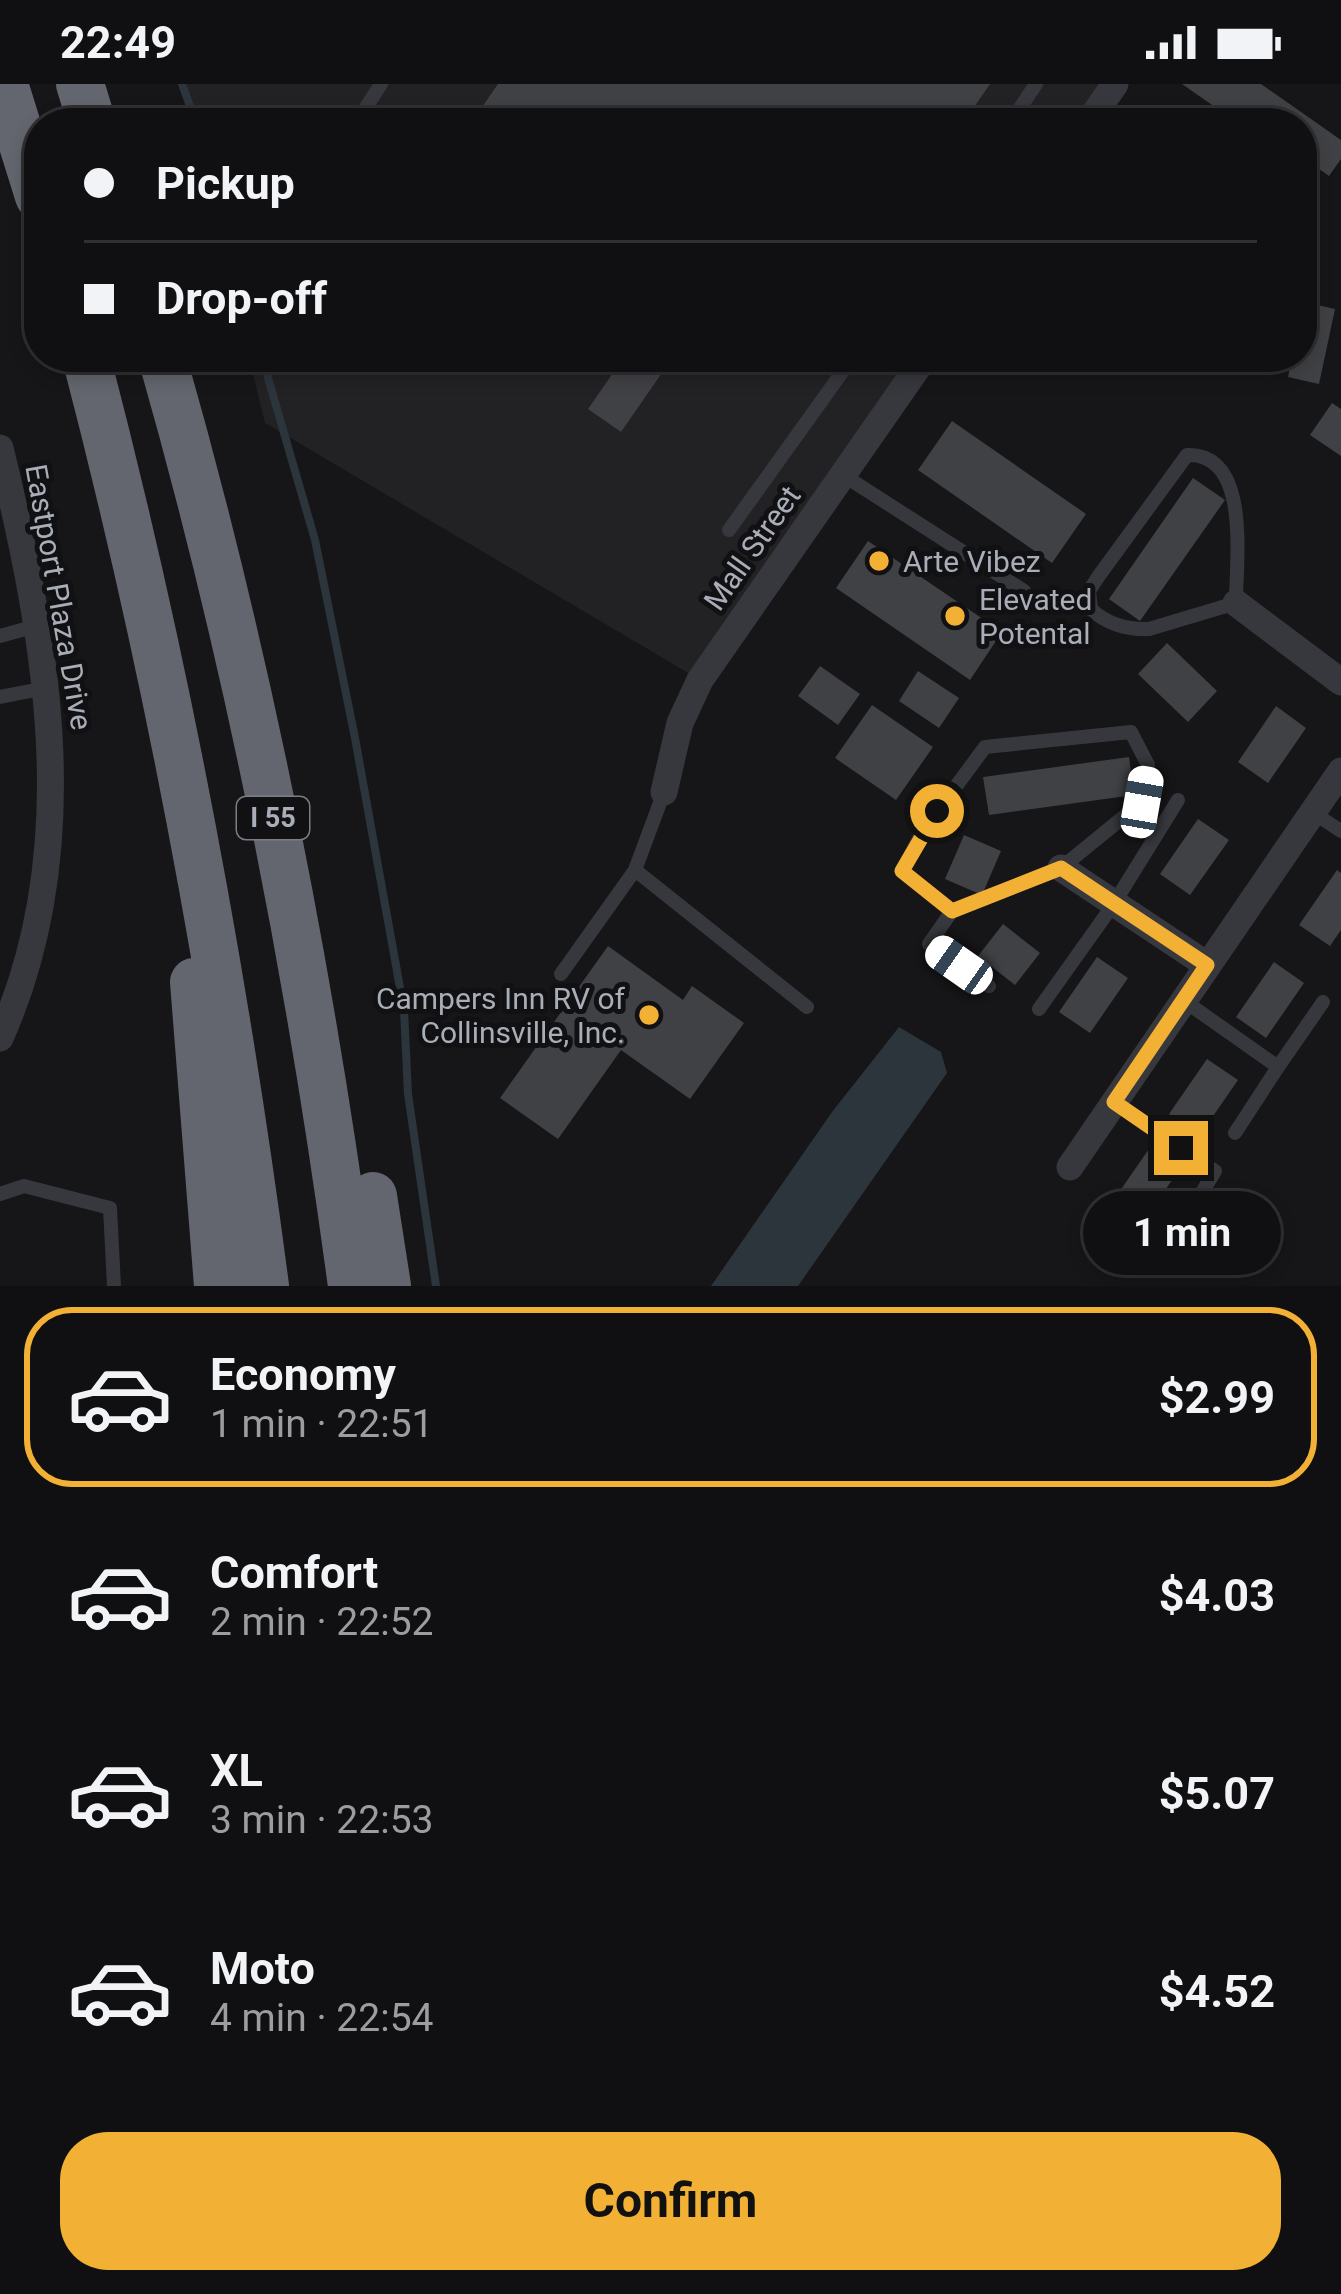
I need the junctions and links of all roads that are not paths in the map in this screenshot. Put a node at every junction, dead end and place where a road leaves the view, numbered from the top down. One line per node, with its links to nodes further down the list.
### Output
1 (4, 84): 2 (highway)
2 (24, 148)
3 (90, 372): 24 (highway, I 55)
4 (166, 372): 37 (highway, I 55)
5 (842, 372): 9 (lane)
6 (915, 372): 8 (street, Mall Street)
7 (0, 448): 12 (street, Eastport Plaza Drive)
8 (843, 475): 10 (lane); 18 (street, Mall Street)
9 (729, 530)
10 (1024, 592)
11 (1236, 604): 11 (lane); 14 (street)
12 (37, 626): 13 (lane); 15 (street, Eastport Plaza Drive)
13 (0, 636)
14 (1341, 682)
15 (46, 688): 16 (lane); 31 (street, Eastport Plaza Drive)
16 (0, 698)
17 (1341, 771): 20 (street)
18 (664, 792): 23 (lane)
19 (1178, 800): 25 (lane)
20 (1312, 812): 21 (lane); 27 (street)
21 (1341, 831)
22 (1061, 868): 25 (street); 26 (lane); 26 (lane)
23 (635, 870): 28 (lane); 33 (lane)
24 (204, 881): 44 (highway); 45 (highway, I 55)
25 (1112, 905): 27 (street); 34 (lane)
26 (952, 911): 29 (lane)
27 (1207, 965): 30 (street)
28 (561, 974)
29 (989, 986)
30 (1183, 1000): 36 (lane); 38 (street)
31 (7, 1002): 35 (street, Eastport Plaza Drive)
32 (1324, 1002): 36 (lane)
33 (807, 1007)
34 (1039, 1010)
35 (0, 1037)
36 (1278, 1067): 39 (lane)
37 (324, 1072): 46 (highway, I 55); 47 (highway)
38 (1114, 1102): 40 (street); 42 (lane)
39 (1235, 1133)
40 (1070, 1167)
41 (0, 1194): 43 (lane)
42 (1178, 1232)
43 (114, 1286)
44 (218, 1286)
45 (266, 1286)
46 (352, 1286)
47 (387, 1286)

